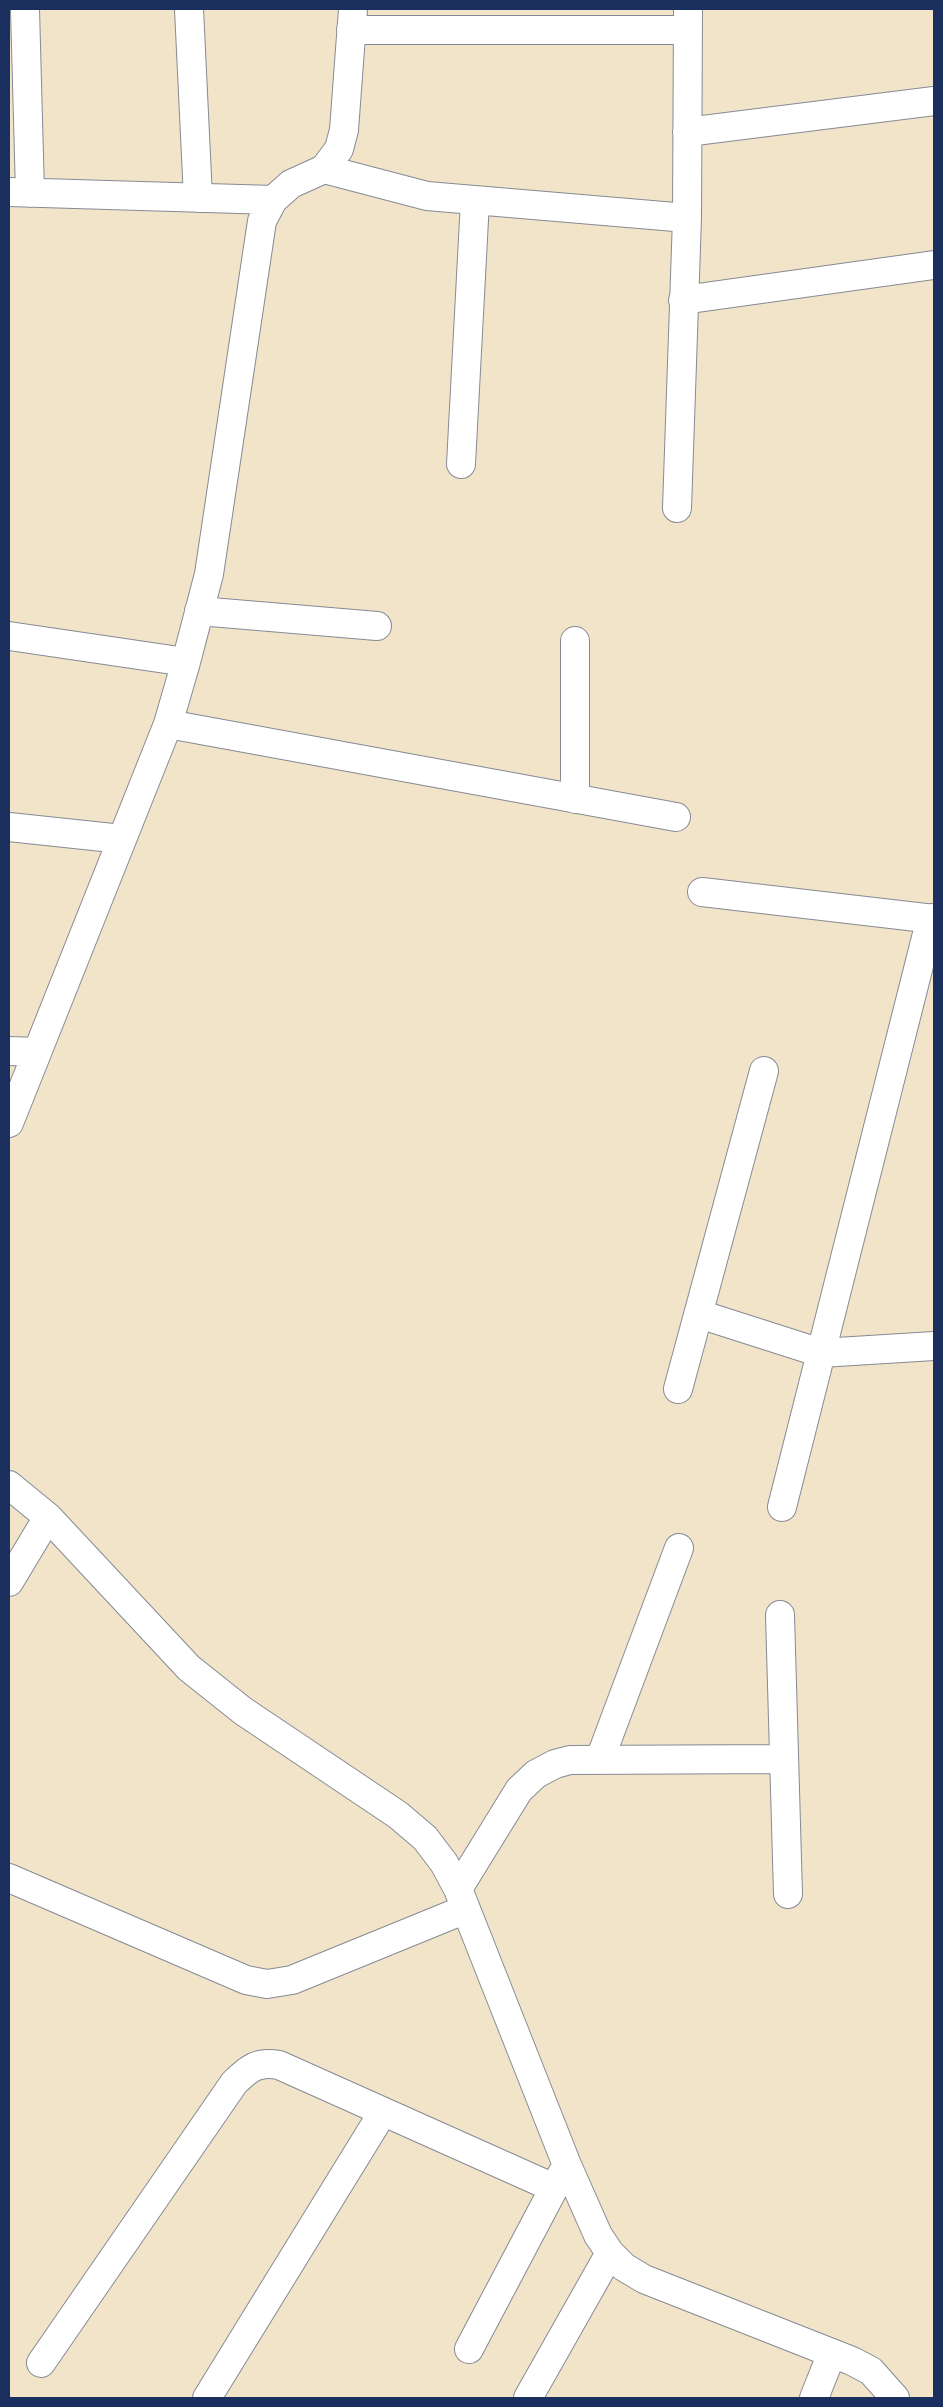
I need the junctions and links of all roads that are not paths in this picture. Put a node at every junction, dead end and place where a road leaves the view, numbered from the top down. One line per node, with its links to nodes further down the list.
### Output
1 (25, 9): 5 (street)
2 (189, 9): 10 (street)
3 (352, 19): 4 (street); 8 (street)
4 (688, 19): 7 (street)
5 (18, 65): 9 (street)
6 (934, 101): 7 (street)
7 (687, 132): 13 (street)
8 (324, 169): 11 (street); 12 (street)
9 (19, 192): 10 (street)
10 (198, 198): 11 (street)
11 (273, 200): 18 (street)
12 (475, 201): 13 (street); 16 (street)
13 (687, 218): 15 (street)
14 (934, 265): 15 (street)
15 (683, 300): 17 (street)
16 (461, 464)
17 (677, 508)
18 (199, 612): 19 (street); 22 (street)
19 (377, 626)
20 (9, 636): 22 (street)
21 (575, 641): 24 (street)
22 (186, 662): 23 (street)
23 (168, 724): 24 (street); 27 (street)
24 (575, 799): 25 (street)
25 (676, 817)
26 (9, 827): 27 (street)
27 (122, 839): 31 (street)
28 (702, 892): 29 (street)
29 (933, 918): 36 (street)
30 (9, 1051): 31 (street)
31 (37, 1052): 33 (street)
32 (764, 1071): 34 (street)
33 (9, 1123)
34 (699, 1314): 36 (street); 37 (street)
35 (934, 1346): 36 (street)
36 (821, 1352): 39 (street)
37 (678, 1389)
38 (9, 1485): 40 (street)
39 (782, 1507)
40 (48, 1516): 42 (street); 48 (street)
41 (679, 1548): 44 (street)
42 (9, 1582)
43 (780, 1615): 45 (street)
44 (600, 1759): 45 (street); 48 (street)
45 (784, 1759): 47 (street)
46 (9, 1878): 48 (street)
47 (788, 1894)
48 (462, 1899): 50 (street)
49 (383, 2112): 50 (street); 54 (street); 55 (street)
50 (560, 2177): 51 (street); 52 (street)
51 (610, 2253): 53 (street); 56 (street)
52 (469, 2349)
53 (832, 2353): 57 (street); 58 (street)
54 (41, 2363)
55 (207, 2398)
56 (528, 2398)
57 (814, 2398)
58 (895, 2398)

